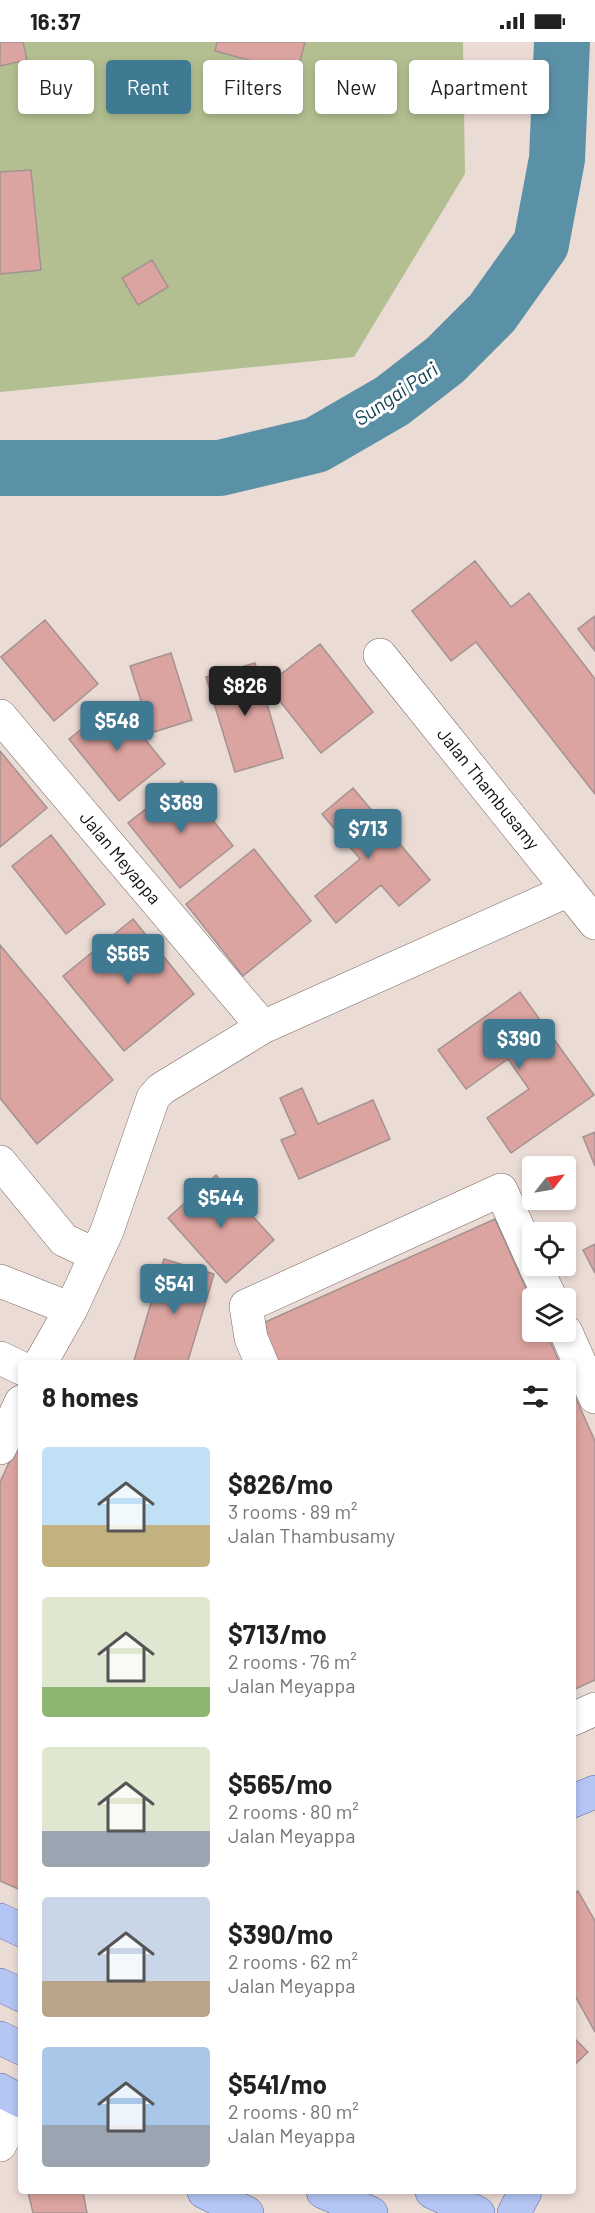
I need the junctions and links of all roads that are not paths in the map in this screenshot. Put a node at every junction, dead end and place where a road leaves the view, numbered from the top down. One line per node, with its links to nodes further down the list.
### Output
1 (380, 655): 3 (street, Jalan Thambusamy)
2 (0, 716): 5 (street, Jalan Meyappa)
3 (569, 890): 4 (street, Jalan Thambusamy); 5 (street)
4 (595, 923)
5 (262, 1027): 8 (street)
6 (0, 1162): 8 (street)
7 (522, 1237): 14 (street)
8 (96, 1256): 10 (street)
9 (0, 1281): 10 (street)
10 (71, 1309): 13 (street)
11 (570, 1342): 16 (street)
12 (0, 1359): 15 (street)
13 (42, 1360)
14 (260, 1360)
15 (18, 1367)
16 (595, 1397)
17 (18, 1409): 18 (street)
18 (0, 1448)
19 (595, 1709): 20 (street)
20 (576, 1718)
21 (595, 1791): 22 (main road)
22 (576, 1800)
23 (0, 1920): 24 (main road)
24 (18, 1929)
25 (0, 1985): 26 (main road)
26 (18, 1994)
27 (0, 2038): 28 (main road)
28 (18, 2047)
29 (0, 2090): 30 (main road)
30 (18, 2100)
31 (18, 2108): 32 (street)
32 (0, 2145)
33 (208, 2194): 37 (main road)
34 (328, 2194): 38 (main road)
35 (436, 2194): 39 (main road)
36 (524, 2194): 40 (main road)
37 (247, 2213)
38 (371, 2213)
39 (478, 2213)
40 (514, 2213)

